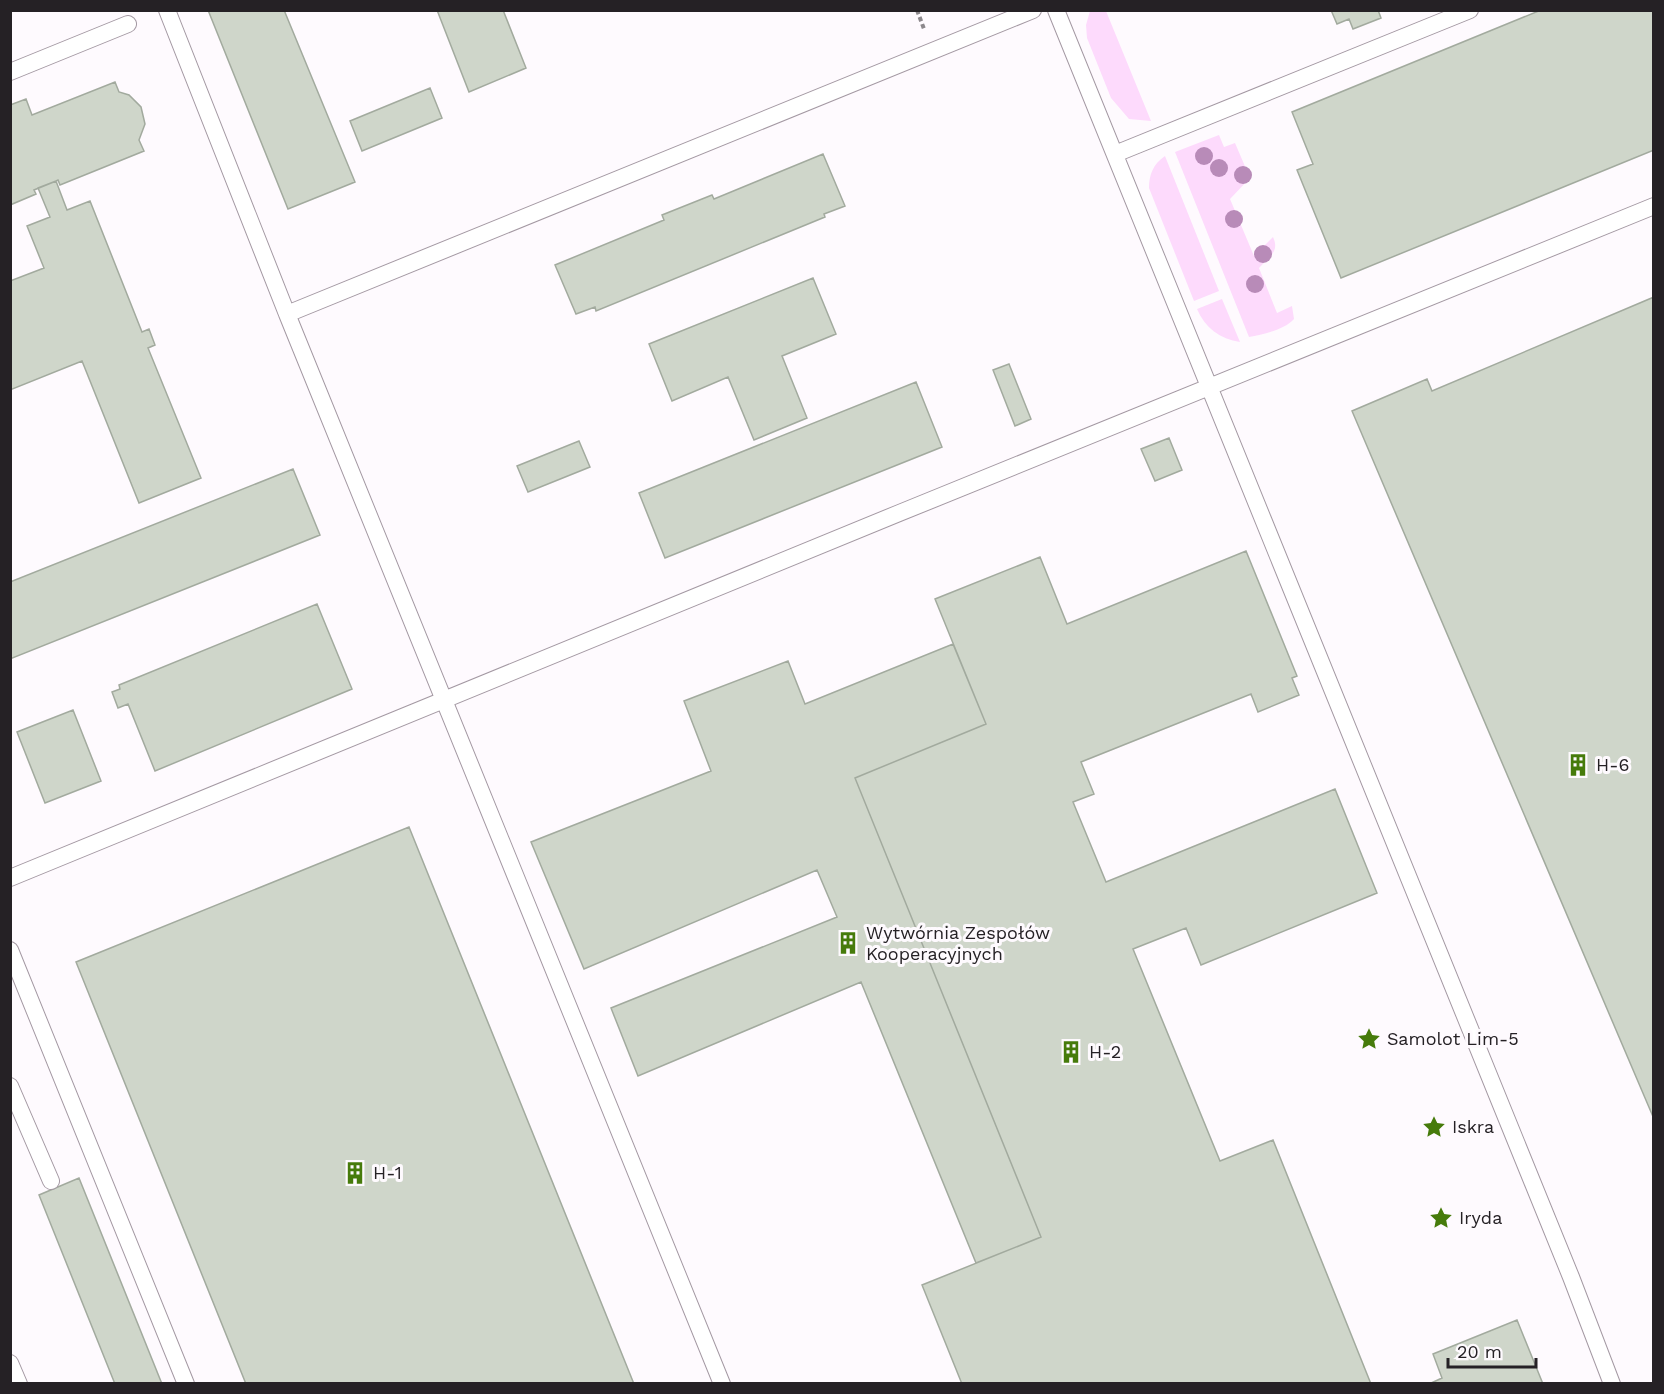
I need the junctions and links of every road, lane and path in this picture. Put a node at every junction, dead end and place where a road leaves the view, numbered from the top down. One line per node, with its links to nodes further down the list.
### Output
1 (167, 10): 11 (lane)
2 (917, 10): 7 (path)
3 (1033, 10): 11 (lane)
4 (1056, 10): 9 (lane)
5 (1470, 10): 9 (lane)
6 (128, 24): 8 (lane)
7 (926, 34)
8 (10, 72)
9 (1114, 154): 12 (lane)
10 (1653, 206): 12 (lane)
11 (287, 315): 13 (lane)
12 (1209, 384): 13 (lane); 22 (lane)
13 (445, 702): 14 (lane); 21 (lane)
14 (10, 878)
15 (10, 950): 20 (lane)
16 (10, 1086): 17 (lane)
17 (51, 1181)
18 (10, 1363): 19 (lane)
19 (19, 1383)
20 (186, 1383)
21 (722, 1383)
22 (1612, 1383)

